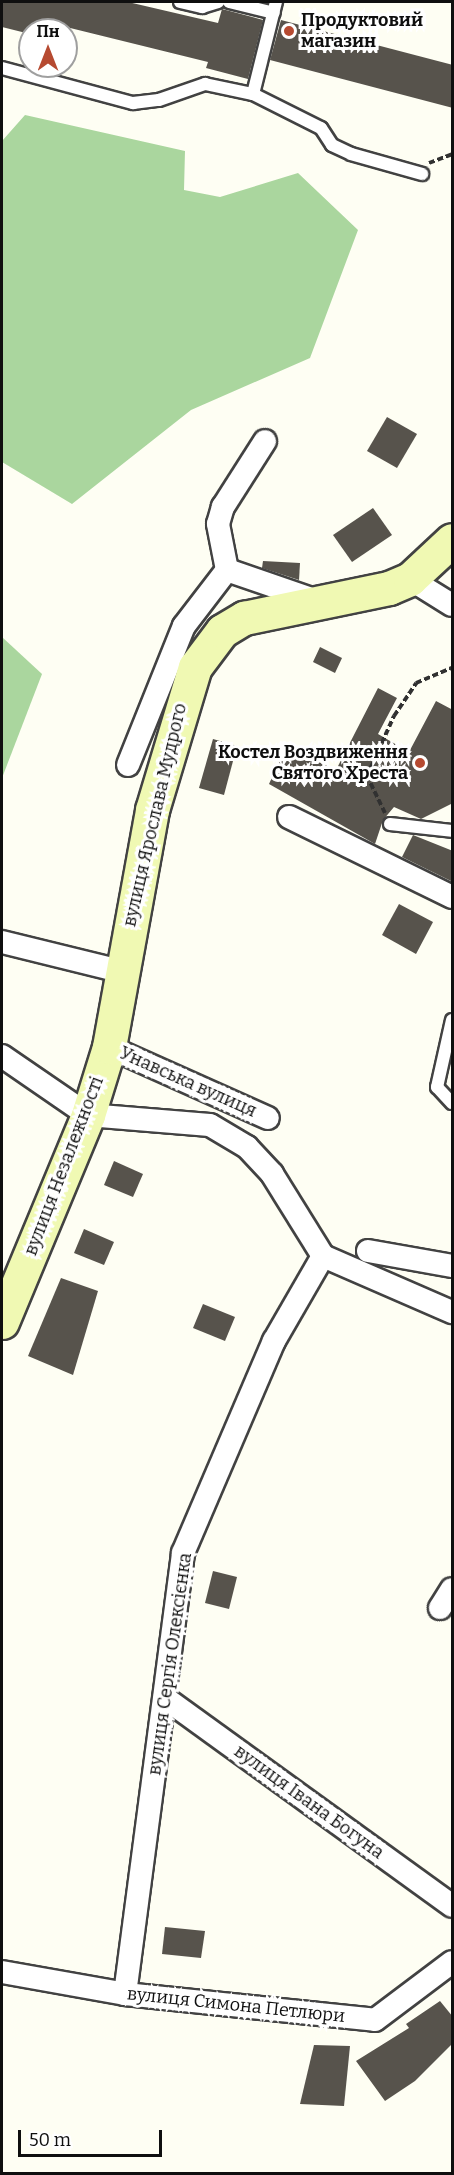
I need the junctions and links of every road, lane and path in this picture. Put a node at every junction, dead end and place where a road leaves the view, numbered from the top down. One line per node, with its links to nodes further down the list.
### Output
1 (180, 2): 2 (lane)
2 (218, 2)
3 (229, 2): 4 (lane)
4 (275, 7): 6 (lane)
5 (2, 68): 6 (lane)
6 (253, 94): 8 (lane)
7 (453, 154): 8 (path)
8 (422, 174)
9 (265, 441): 11 (street)
10 (453, 540): 12 (street, вулиця Ярослава Мудрого)
11 (227, 570): 13 (street); 16 (street, вулиця Ярослава Мудрого)
12 (410, 579): 13 (street, вулиця Ярослава Мудрого); 14 (street)
13 (322, 602): 22 (street, вулиця Ярослава Мудрого)
14 (453, 605)
15 (453, 668): 18 (path)
16 (128, 765)
17 (289, 817): 20 (street)
18 (390, 824): 19 (lane)
19 (453, 831)
20 (453, 897)
21 (2, 942): 22 (street)
22 (120, 971): 24 (street, вулиця Незалежності)
23 (453, 1020): 26 (lane)
24 (109, 1047): 27 (street, вулиця Незалежності); 28 (street, Унавська вулиця)
25 (2, 1056): 27 (street, Унавська вулиця)
26 (453, 1103)
27 (88, 1115): 30 (street, Унавська вулиця); 33 (street, вулиця Незалежності)
28 (268, 1118)
29 (368, 1251): 31 (street)
30 (323, 1256): 32 (street); 36 (street, вулиця Сергія Олексієнка)
31 (453, 1266)
32 (453, 1312)
33 (2, 1322)
34 (453, 1589): 35 (street)
35 (440, 1608)
36 (165, 1698): 37 (street, вулиця Івана Богуна); 40 (street, вулиця Сергія Олексієнка)
37 (453, 1906)
38 (453, 1962): 40 (street, вулиця Симона Петлюри)
39 (2, 1972): 40 (street, вулиця Симона Петлюри)
40 (125, 1994)

